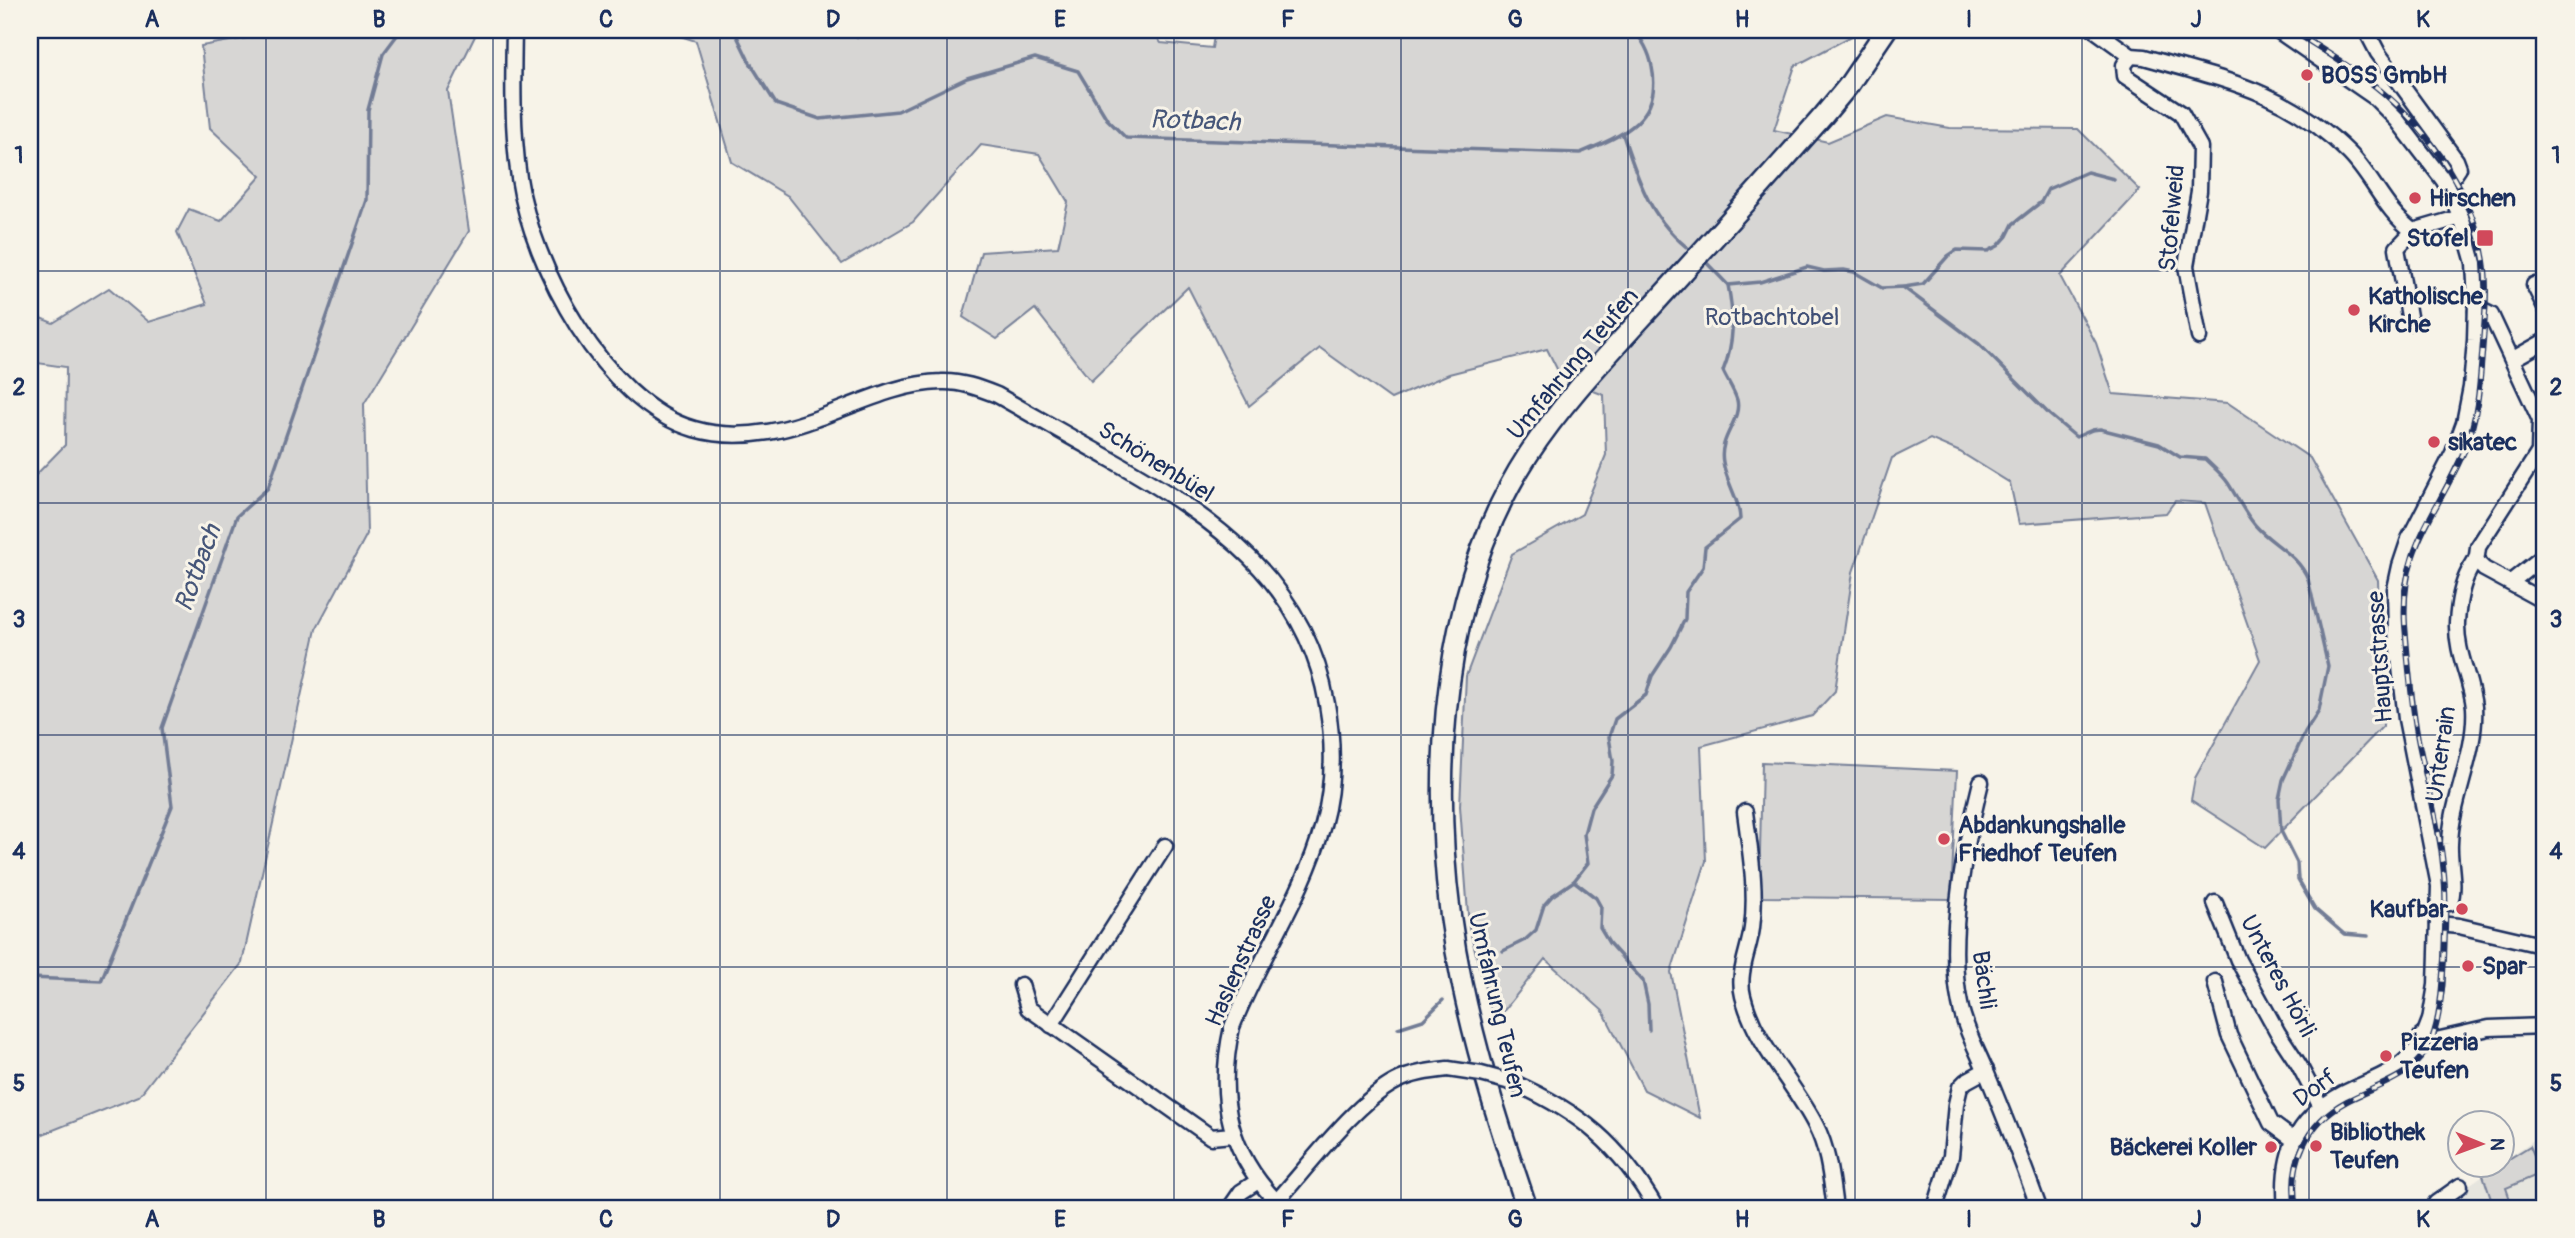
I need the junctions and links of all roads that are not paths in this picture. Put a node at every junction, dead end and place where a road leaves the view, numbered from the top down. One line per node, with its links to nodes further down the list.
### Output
1 (514, 30): 24 (street, Schönenbüel)
2 (1886, 30): 42 (main road, Umfahrung Teufen)
3 (2095, 30): 6 (street)
4 (2277, 30): 7 (street, Hauptstrasse)
5 (2366, 30): 7 (street)
6 (2132, 56): 9 (street); 14 (street, Stofelweid)
7 (2444, 181): 8 (street, Hauptstrasse)
8 (2461, 217): 9 (street); 12 (street, Hauptstrasse)
9 (2413, 231): 13 (street)
10 (2534, 285): 11 (street)
11 (2545, 307)
12 (2476, 311): 16 (street, Unterrain); 26 (street, Hauptstrasse)
13 (2410, 322)
14 (2199, 337)
15 (2545, 341): 16 (street)
16 (2513, 359): 18 (street, Unterrain)
17 (2545, 555): 19 (street)
18 (2477, 562): 19 (street); 26 (street, Unterrain)
19 (2511, 582): 20 (street)
20 (2545, 602)
21 (1981, 782): 34 (street, Bächli)
22 (1745, 812): 44 (street)
23 (1165, 846): 31 (street)
24 (1301, 885): 36 (street, Haslenstrasse)
25 (2215, 903): 35 (street, Unteres Hörli)
26 (2439, 904): 27 (street, Hauptstrasse)
27 (2438, 924): 28 (street); 33 (street, Hauptstrasse)
28 (2545, 946)
29 (2215, 982): 37 (street)
30 (1021, 985): 31 (street)
31 (1051, 1025): 36 (street)
32 (2545, 1026): 33 (street)
33 (2422, 1041): 35 (street, Dorf)
34 (1986, 1070): 45 (street); 46 (street, Bächli)
35 (2321, 1107): 37 (street, Dorf)
36 (1232, 1135): 38 (street, Haslenstrasse)
37 (2294, 1140): 47 (street, Dorf)
38 (1258, 1181): 40 (street, Haslenstrasse); 41 (street)
39 (2460, 1186): 48 (street)
40 (1280, 1205): 43 (street, bridge)
41 (1230, 1208)
42 (1527, 1208)
43 (1656, 1208)
44 (1835, 1208)
45 (1935, 1208)
46 (2039, 1208)
47 (2286, 1208)
48 (2434, 1208)

